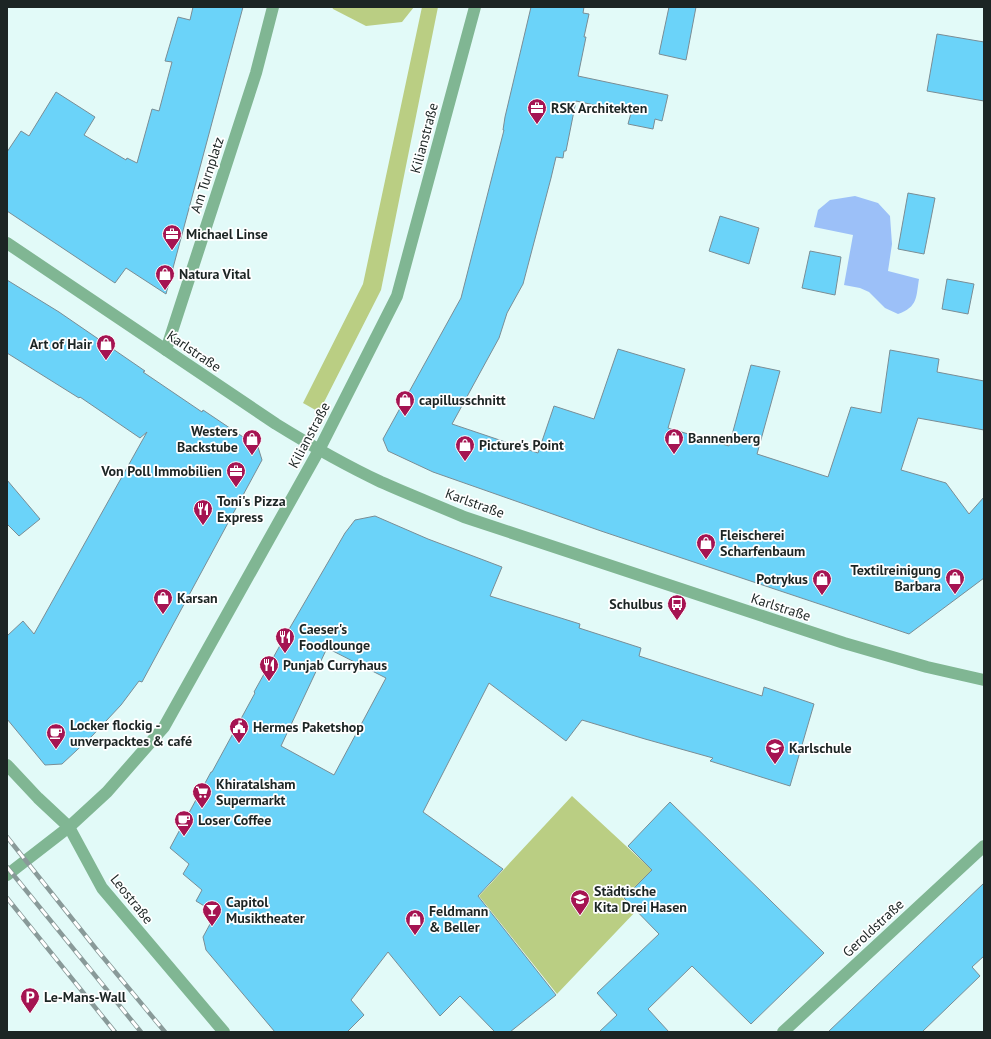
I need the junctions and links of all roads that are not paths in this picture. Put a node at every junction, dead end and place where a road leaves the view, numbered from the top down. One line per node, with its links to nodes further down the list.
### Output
1 (273, 7): 4 (street, Am Turnplatz)
2 (475, 7): 5 (street, Kilianstraße)
3 (7, 242): 4 (street, Karlstraße)
4 (166, 350): 5 (street, Karlstraße)
5 (319, 450): 6 (street, Karlstraße); 8 (street, Kilianstraße)
6 (984, 680)
7 (7, 765): 8 (street, Leostraße)
8 (70, 827): 10 (street, Kilianstraße); 11 (street, Leostraße)
9 (984, 846): 12 (street, Geroldstraße)
10 (7, 875)
11 (224, 1032)
12 (783, 1032)

